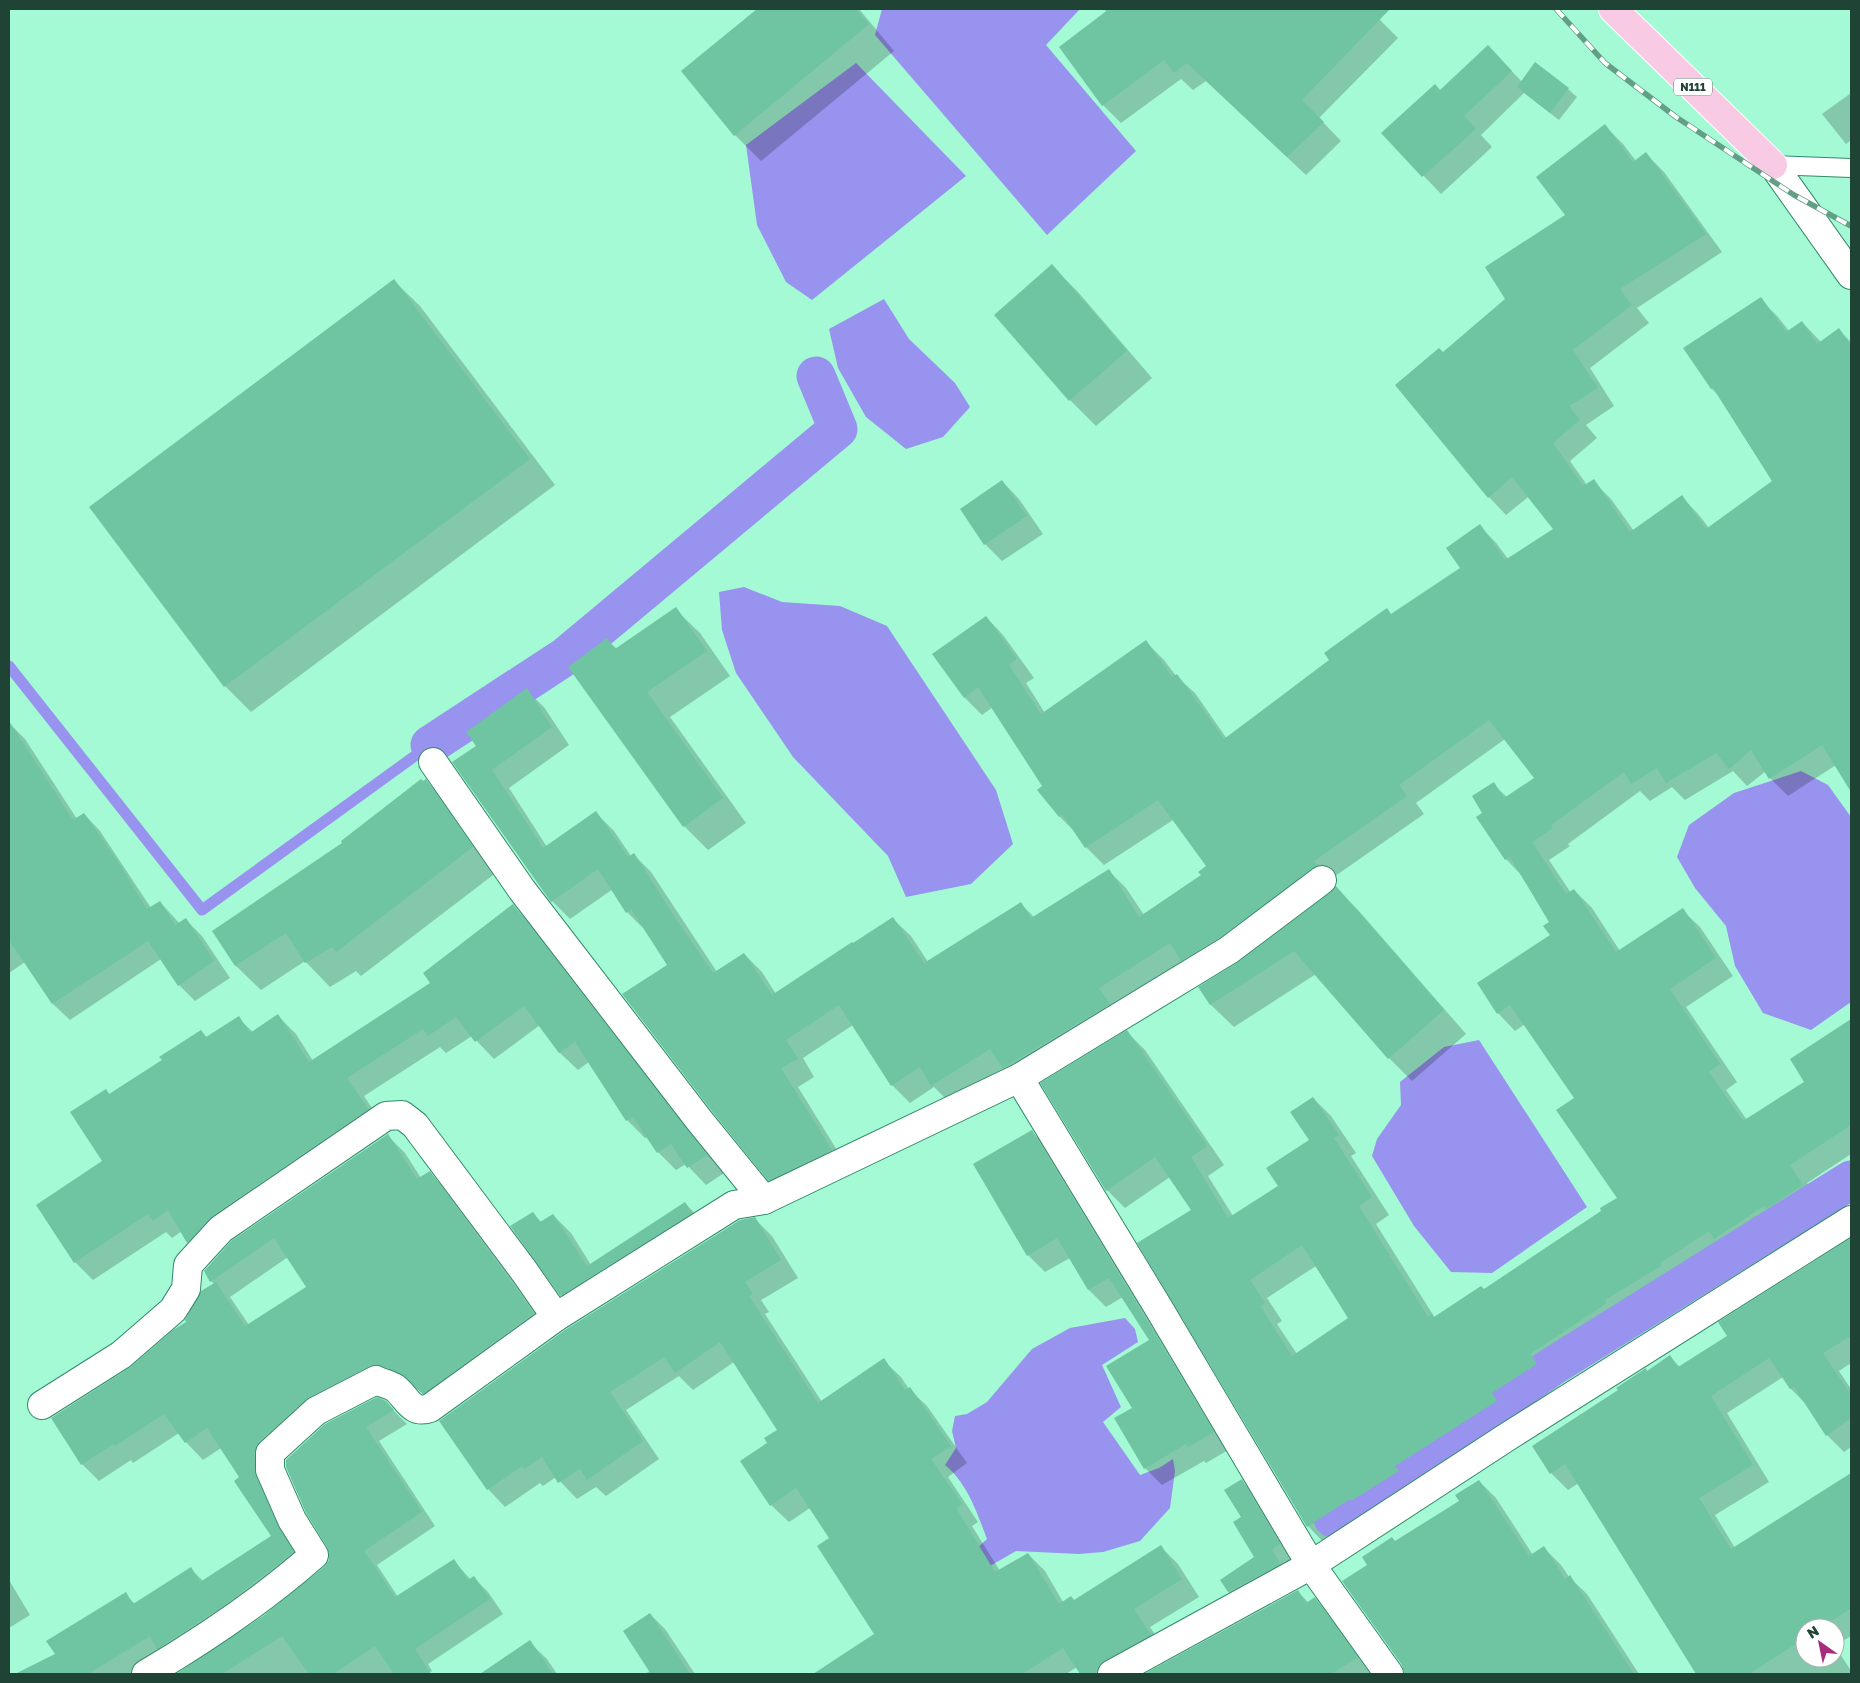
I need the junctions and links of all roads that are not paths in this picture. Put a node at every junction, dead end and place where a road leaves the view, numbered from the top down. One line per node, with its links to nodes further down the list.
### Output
1 (1613, 9): 2 (highway, N111)
2 (1774, 165): 3 (lane); 4 (street)
3 (1851, 168)
4 (1851, 274)
5 (433, 762): 8 (street)
6 (1322, 880): 7 (street)
7 (1019, 1078): 8 (street); 12 (street)
8 (764, 1200): 10 (street)
9 (1851, 1220): 12 (street)
10 (556, 1317): 11 (street); 13 (street)
11 (42, 1405)
12 (1311, 1565): 14 (street); 15 (street)
13 (146, 1674)
14 (1112, 1674)
15 (1389, 1674)

